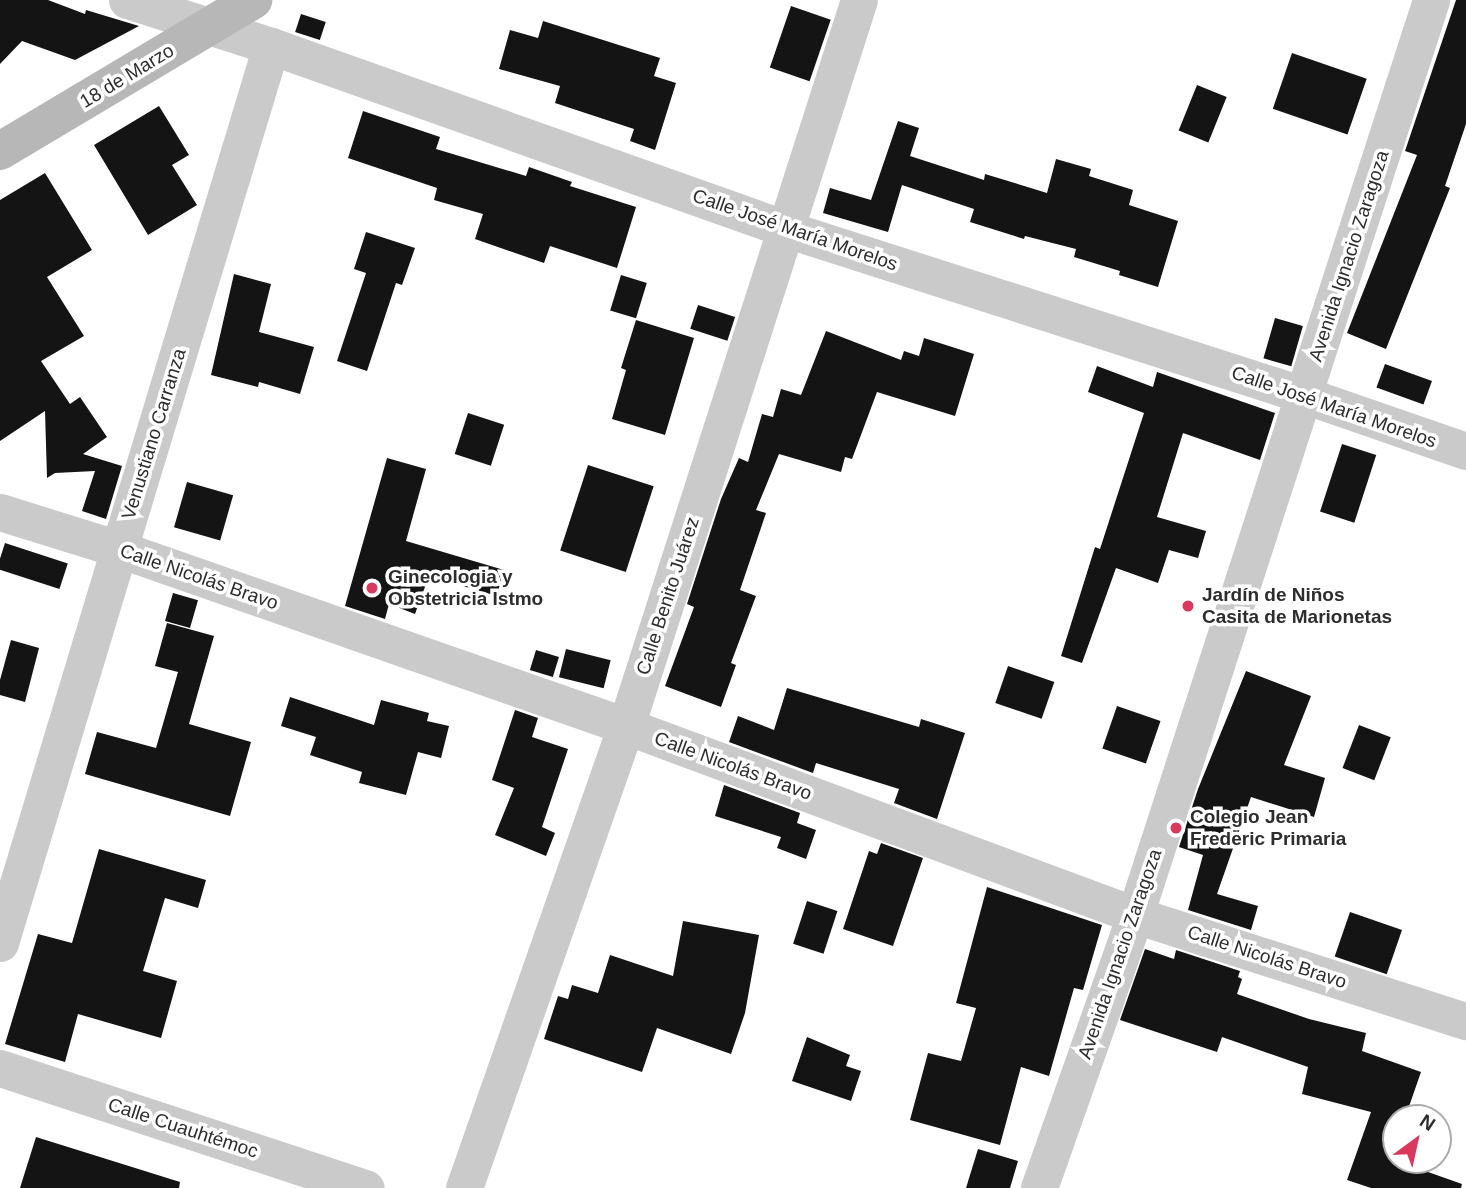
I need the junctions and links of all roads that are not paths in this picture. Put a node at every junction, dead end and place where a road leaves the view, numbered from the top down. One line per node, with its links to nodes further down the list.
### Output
1 (127, 0): 5 (street, Calle José María Morelos)
2 (253, 0): 5 (main road, 18 de Marzo)
3 (859, 0): 8 (street, Calle Benito Juárez)
4 (1431, 0): 9 (street, Avenida Ignacio Zaragoza)
5 (210, 26): 6 (street, Calle José María Morelos); 7 (main road, 18 de Marzo)
6 (271, 46): 8 (street, Calle José María Morelos); 12 (street, Venustiano Carranza)
7 (0, 151)
8 (786, 229): 9 (street, Calle José María Morelos); 13 (street, Calle Benito Juárez)
9 (1304, 395): 10 (street, Calle José María Morelos); 14 (street, Avenida Ignacio Zaragoza)
10 (1466, 451)
11 (0, 512): 12 (street, Calle Nicolás Bravo)
12 (119, 549): 13 (street, Calle Nicolás Bravo); 15 (street, Venustiano Carranza)
13 (626, 726): 14 (street, Calle Nicolás Bravo); 19 (street, Calle Benito Juárez)
14 (1135, 915): 16 (street, Calle Nicolás Bravo); 20 (street, Avenida Ignacio Zaragoza)
15 (0, 943)
16 (1466, 1021)
17 (0, 1068): 18 (street, Calle Cuauhtémoc)
18 (366, 1188)
19 (464, 1188)
20 (1039, 1188)

